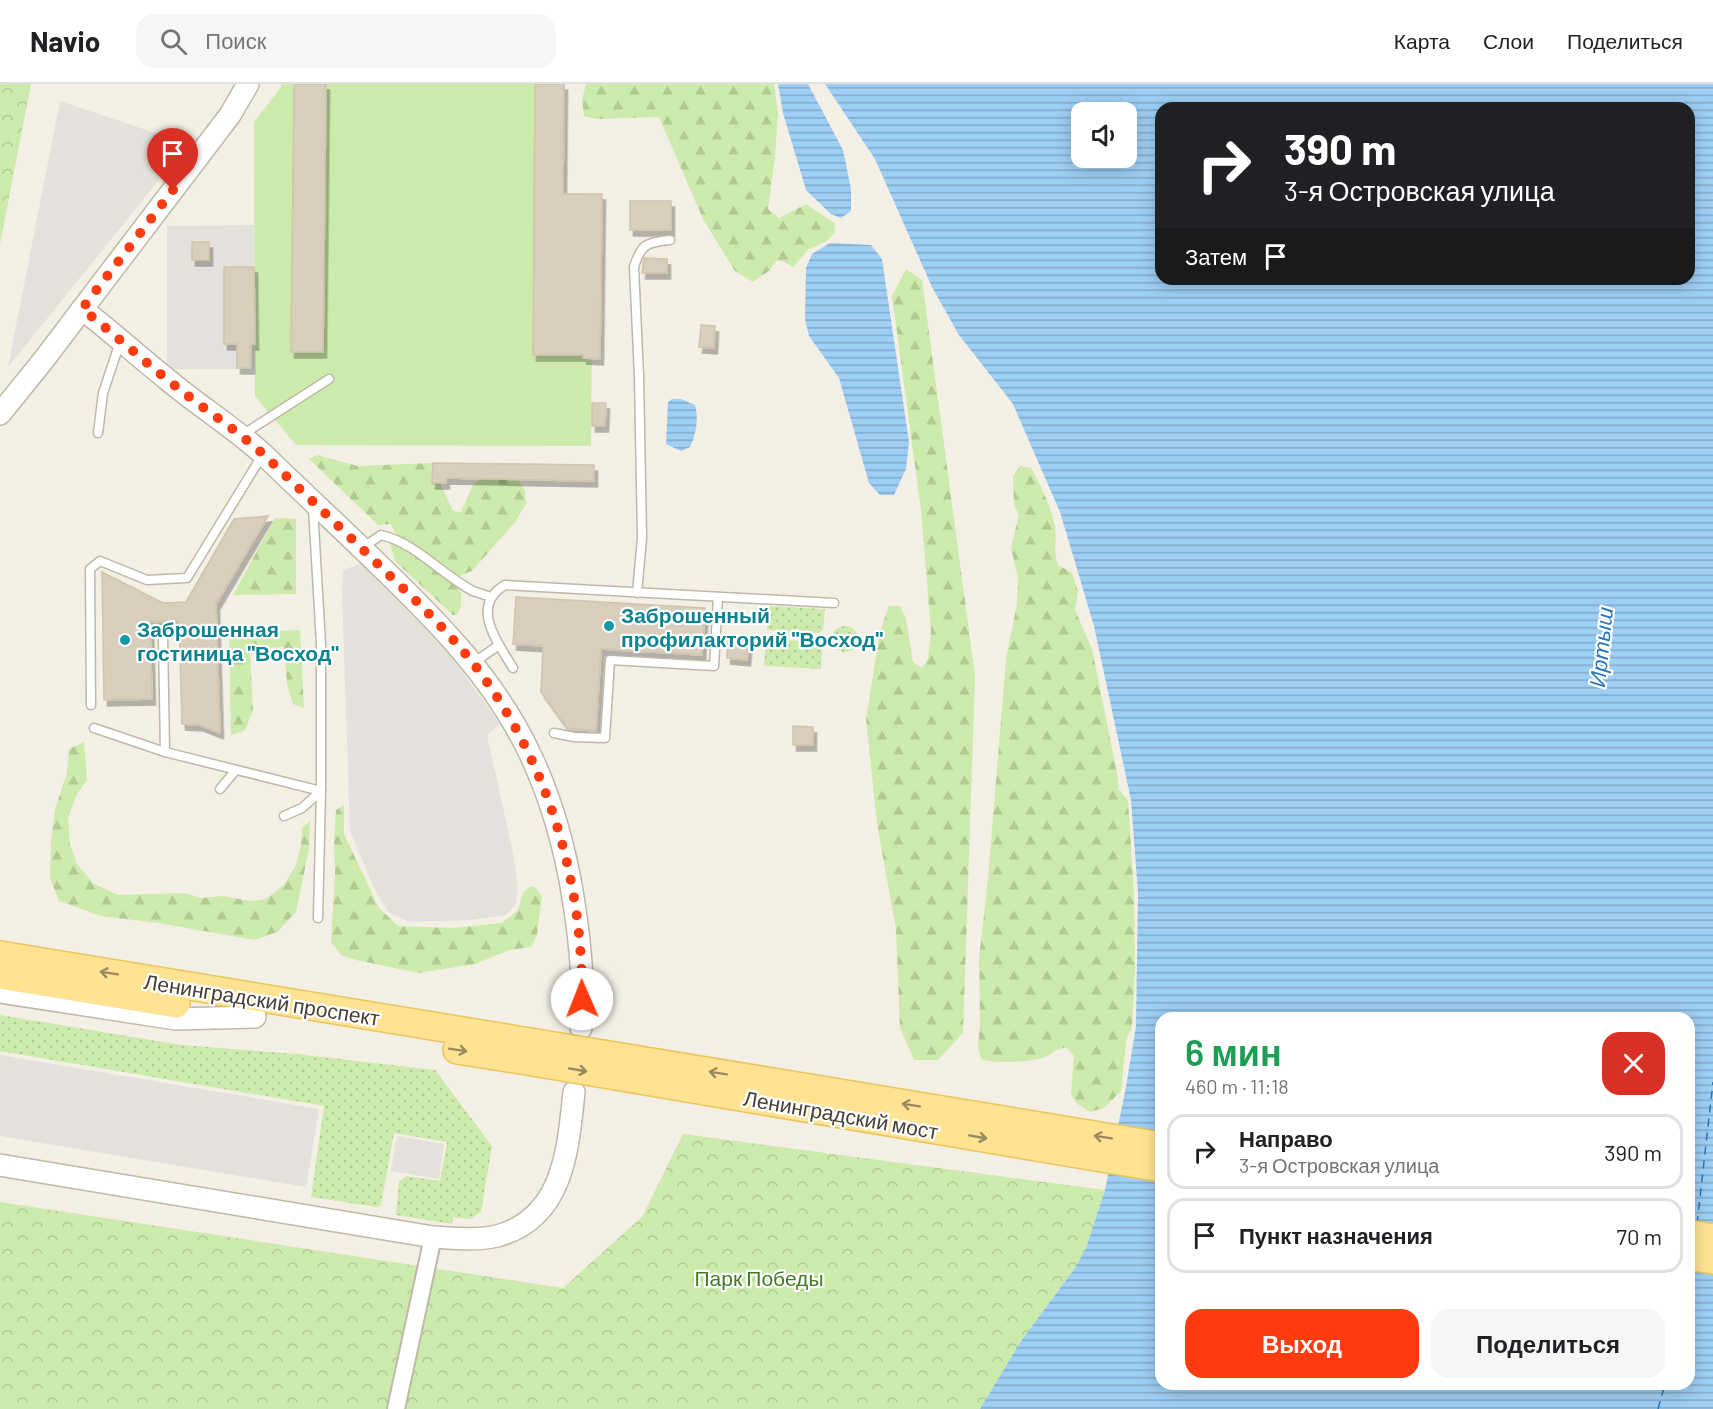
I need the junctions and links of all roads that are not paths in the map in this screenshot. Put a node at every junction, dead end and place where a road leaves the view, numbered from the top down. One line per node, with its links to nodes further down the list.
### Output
1 (248, 84): 3 (street)
2 (670, 240): 12 (lane)
3 (82, 309): 4 (street); 6 (street)
4 (121, 339): 7 (lane); 8 (street)
5 (329, 380): 8 (lane)
6 (0, 414)
7 (98, 433)
8 (242, 435): 9 (street)
9 (263, 454): 10 (street); 20 (lane)
10 (312, 501): 11 (street); 26 (lane)
11 (363, 555): 13 (lane); 18 (street)
12 (637, 593): 13 (lane); 14 (lane)
13 (491, 597): 17 (lane)
14 (718, 597): 15 (lane); 22 (lane)
15 (834, 603)
16 (163, 636): 23 (lane)
17 (499, 645): 18 (lane); 19 (lane)
18 (472, 663): 33 (street)
19 (513, 668)
20 (91, 705)
21 (94, 728): 23 (lane)
22 (554, 733)
23 (165, 752): 24 (lane)
24 (235, 771): 25 (lane); 26 (lane)
25 (220, 789)
26 (321, 791): 27 (lane); 28 (lane)
27 (284, 816)
28 (318, 918)
29 (0, 955): 34 (main road, Ленинградский проспект, one-way to 29)
30 (0, 975): 32 (main road, Ленинградский проспект)
31 (0, 992): 32 (street)
32 (255, 1017): 34 (main road, Ленинградский проспект, one-way to 34)
33 (581, 1028)
34 (522, 1051): 36 (main road, Ленинградский мост, one-way to 34, bridge); 38 (main road, Ленинградский мост, one-way to 38, bridge)
35 (574, 1092): 40 (street)
36 (1155, 1145)
37 (0, 1165): 40 (street)
38 (1155, 1167)
39 (1695, 1235): 41 (main road)
40 (433, 1237): 44 (street)
41 (1713, 1238)
42 (1695, 1257): 43 (main road)
43 (1713, 1260)
44 (396, 1409)

